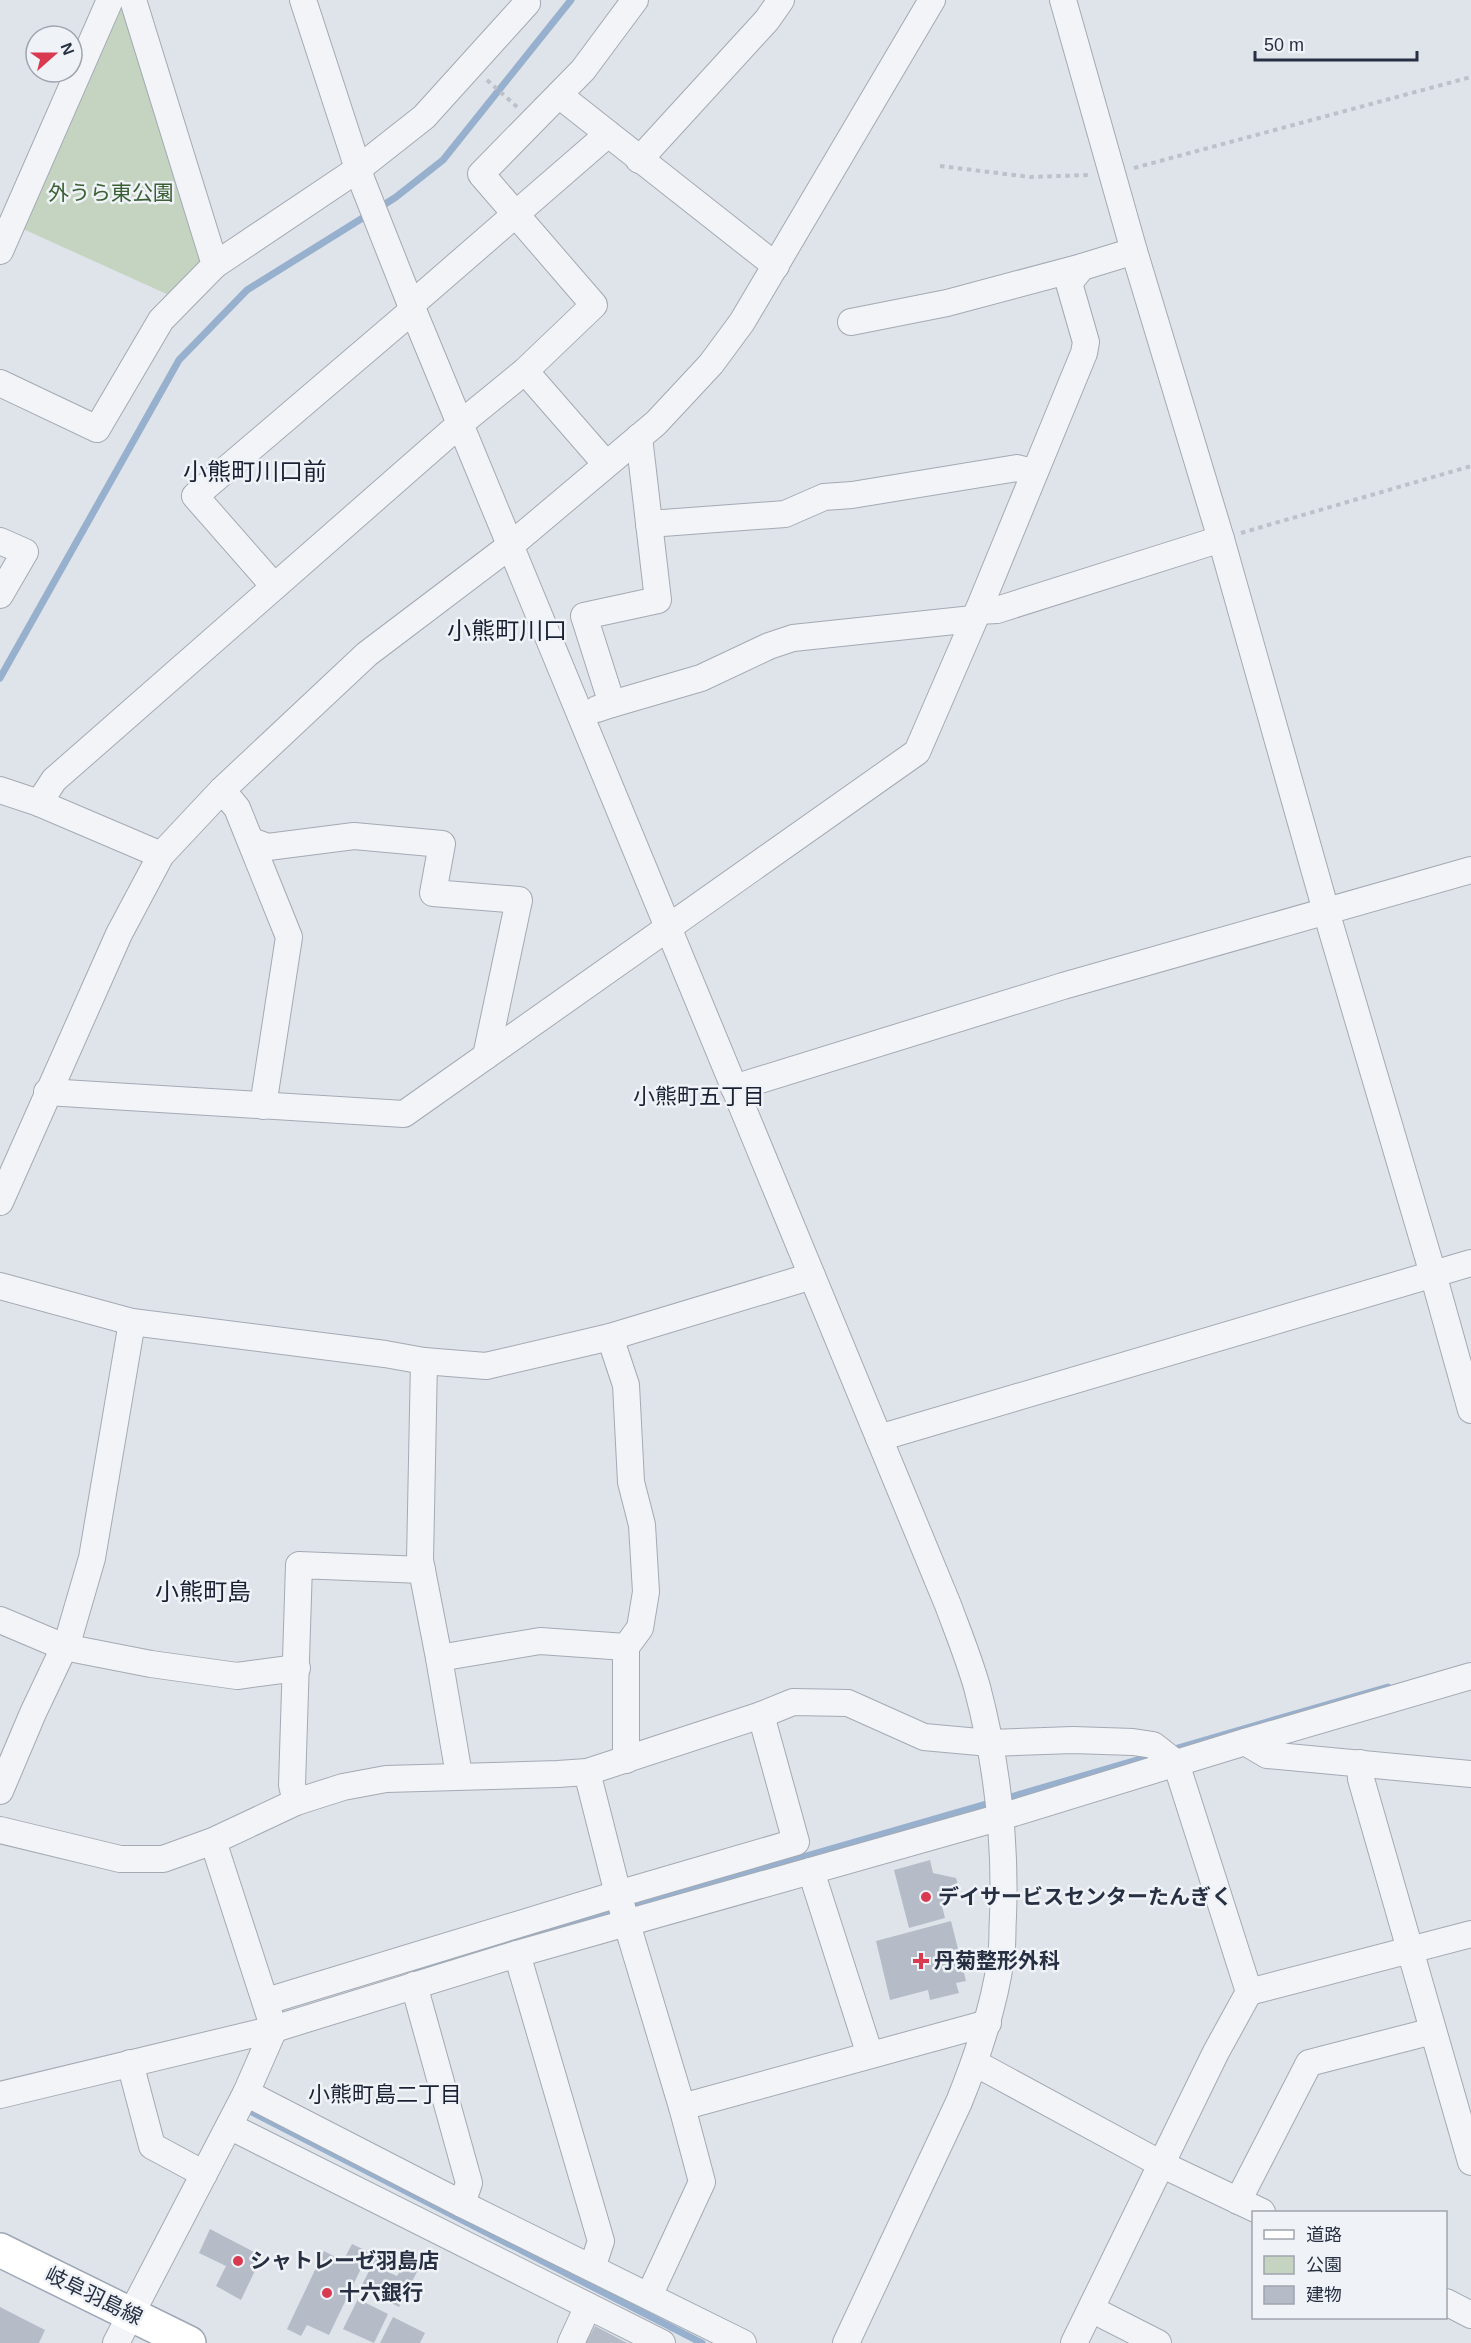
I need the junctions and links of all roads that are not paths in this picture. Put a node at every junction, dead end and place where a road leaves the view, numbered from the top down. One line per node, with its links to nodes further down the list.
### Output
1 (110, 0): 14 (street)
2 (134, 0): 17 (street)
3 (303, 0): 12 (street)
4 (635, 0): 9 (street)
5 (781, 0): 11 (street)
6 (932, 0): 18 (street)
7 (1063, 0): 16 (street)
8 (527, 1): 12 (street)
9 (559, 95): 10 (street); 13 (street)
10 (608, 134): 11 (street); 13 (street)
11 (639, 160): 18 (street)
12 (360, 175): 17 (street); 20 (street)
13 (515, 213): 20 (street); 22 (street)
14 (7, 216): 15 (street)
15 (0, 251)
16 (1134, 251): 19 (street); 29 (street)
17 (215, 265): 23 (street)
18 (776, 266): 25 (street)
19 (1082, 267): 21 (street); 27 (street)
20 (412, 307): 24 (street); 32 (street)
21 (851, 322)
22 (525, 371): 24 (street); 26 (street)
23 (0, 382)
24 (460, 424): 31 (street); 32 (street)
25 (639, 437): 26 (street); 28 (street)
26 (606, 464): 31 (street)
27 (1033, 472): 28 (street); 34 (street)
28 (649, 524): 35 (street)
29 (1221, 539): 34 (street); 43 (street)
30 (0, 541): 33 (street)
31 (511, 545): 36 (street); 38 (street)
32 (274, 586): 39 (street)
33 (0, 595)
34 (975, 615): 35 (street); 44 (street)
35 (612, 704): 36 (street)
36 (580, 714): 44 (street)
37 (0, 790): 39 (street)
38 (222, 790): 40 (street); 41 (street)
39 (39, 803): 41 (street)
40 (251, 841): 45 (street); 48 (street)
41 (161, 855): 47 (street)
42 (1471, 870): 43 (street)
43 (1326, 911): 46 (street); 51 (street)
44 (668, 928): 45 (street); 46 (street)
45 (486, 1056): 48 (street)
46 (734, 1088): 52 (street)
47 (48, 1092): 48 (street); 49 (street)
48 (263, 1106)
49 (0, 1202)
50 (1471, 1263): 51 (street)
51 (1433, 1274): 57 (street); 58 (street)
52 (812, 1276): 55 (street); 58 (street)
53 (0, 1286): 54 (street)
54 (132, 1322): 56 (street); 61 (street)
55 (610, 1336): 56 (street); 62 (street)
56 (424, 1361): 59 (street)
57 (1471, 1410)
58 (879, 1438): 68 (street)
59 (422, 1570): 63 (street); 64 (street)
60 (0, 1620): 61 (street)
61 (64, 1647): 64 (street); 75 (street)
62 (626, 1647): 63 (street); 69 (street)
63 (439, 1658): 74 (street)
64 (297, 1668): 76 (street)
65 (1471, 1677): 67 (street)
66 (761, 1714): 68 (street); 69 (street); 80 (street)
67 (1245, 1742): 70 (street); 71 (street)
68 (990, 1743): 70 (street); 77 (street)
69 (626, 1760): 72 (street)
70 (1176, 1763): 77 (street); 87 (street)
71 (1360, 1763): 73 (street); 83 (street)
72 (587, 1772): 74 (street); 81 (street)
73 (1471, 1774)
74 (459, 1776): 76 (street)
75 (0, 1791)
76 (296, 1802): 79 (street)
77 (1001, 1817): 80 (street); 89 (street)
78 (0, 1830): 79 (street)
79 (213, 1841): 88 (street)
80 (803, 1860): 81 (street); 92 (street)
81 (622, 1908): 84 (street); 85 (street); 97 (street)
82 (1471, 1934): 83 (street)
83 (1410, 1950): 87 (street); 91 (street)
84 (517, 1954): 85 (street); 106 (street)
85 (452, 1958): 86 (street); 88 (street)
86 (414, 1985): 90 (street); 103 (street)
87 (1249, 1992): 100 (street)
88 (267, 2001): 90 (street)
89 (987, 2023): 92 (street); 94 (street)
90 (274, 2029): 93 (street); 95 (street)
91 (1433, 2031): 99 (street); 102 (street)
92 (870, 2055): 97 (street)
93 (130, 2063): 96 (street); 101 (street)
94 (975, 2063): 100 (street); 118 (street)
95 (246, 2093): 98 (street); 103 (street)
96 (0, 2095)
97 (682, 2107): 107 (street)
98 (229, 2126): 101 (street); 109 (street)
99 (1471, 2162)
100 (1162, 2165): 102 (street); 110 (street)
101 (204, 2174): 111 (street)
102 (1238, 2201): 104 (street)
103 (462, 2204): 106 (street)
104 (1260, 2211)
105 (0, 2250): 111 (main road, 岐阜羽島線)
106 (592, 2268): 107 (street)
107 (649, 2296): 117 (street)
108 (1447, 2303): 112 (street)
109 (588, 2306): 115 (street); 116 (street)
110 (1090, 2309): 119 (street); 120 (street)
111 (131, 2313): 113 (street); 114 (main road, 岐阜羽島線)
112 (1471, 2315)
113 (116, 2343)
114 (189, 2343)
115 (571, 2343)
116 (662, 2343)
117 (743, 2343)
118 (846, 2343)
119 (1074, 2343)
120 (1158, 2343)

